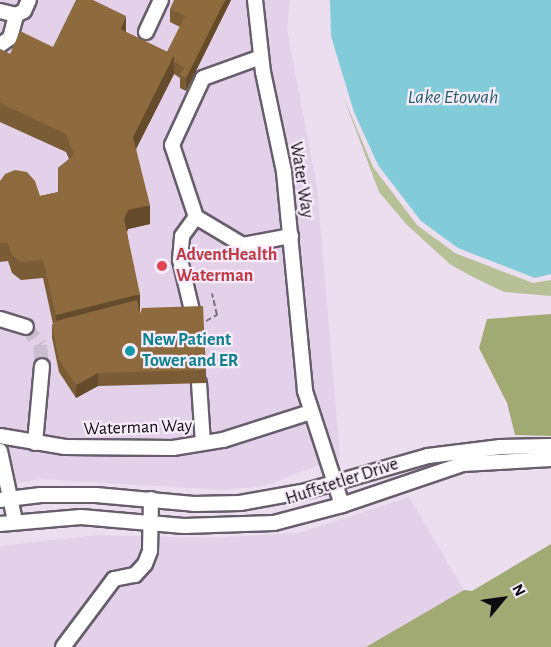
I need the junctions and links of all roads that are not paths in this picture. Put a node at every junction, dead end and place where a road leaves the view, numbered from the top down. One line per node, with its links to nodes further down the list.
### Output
1 (29, 0): 5 (street)
2 (161, 0): 6 (street)
3 (255, 0): 8 (street, Water Way)
4 (0, 11): 5 (street)
5 (16, 15): 7 (street)
6 (146, 32)
7 (0, 45)
8 (261, 57): 9 (street); 10 (street, Water Way)
9 (196, 217): 10 (street); 12 (street)
10 (291, 236): 16 (street, Water Way)
11 (0, 319): 13 (street)
12 (198, 321)
13 (26, 327)
14 (42, 366): 18 (street)
15 (199, 383): 19 (street)
16 (310, 412): 19 (street, Waterman Way); 23 (street, Water Way)
17 (0, 436): 18 (street, Waterman Way)
18 (35, 443): 19 (street, Waterman Way)
19 (203, 443)
20 (551, 446): 23 (street, Huffstetler Drive)
21 (0, 451): 24 (street)
22 (551, 459): 26 (street, Huffstetler Drive)
23 (334, 483): 25 (street, Huffstetler Drive); 26 (street, Water Way)
24 (5, 499): 25 (street, Huffstetler Drive); 27 (street)
25 (150, 499): 28 (street)
26 (342, 505): 28 (street, Huffstetler Drive)
27 (15, 521): 28 (street, Huffstetler Drive); 29 (street, Huffstetler Drive)
28 (149, 523): 30 (street)
29 (0, 524)
30 (63, 647)

